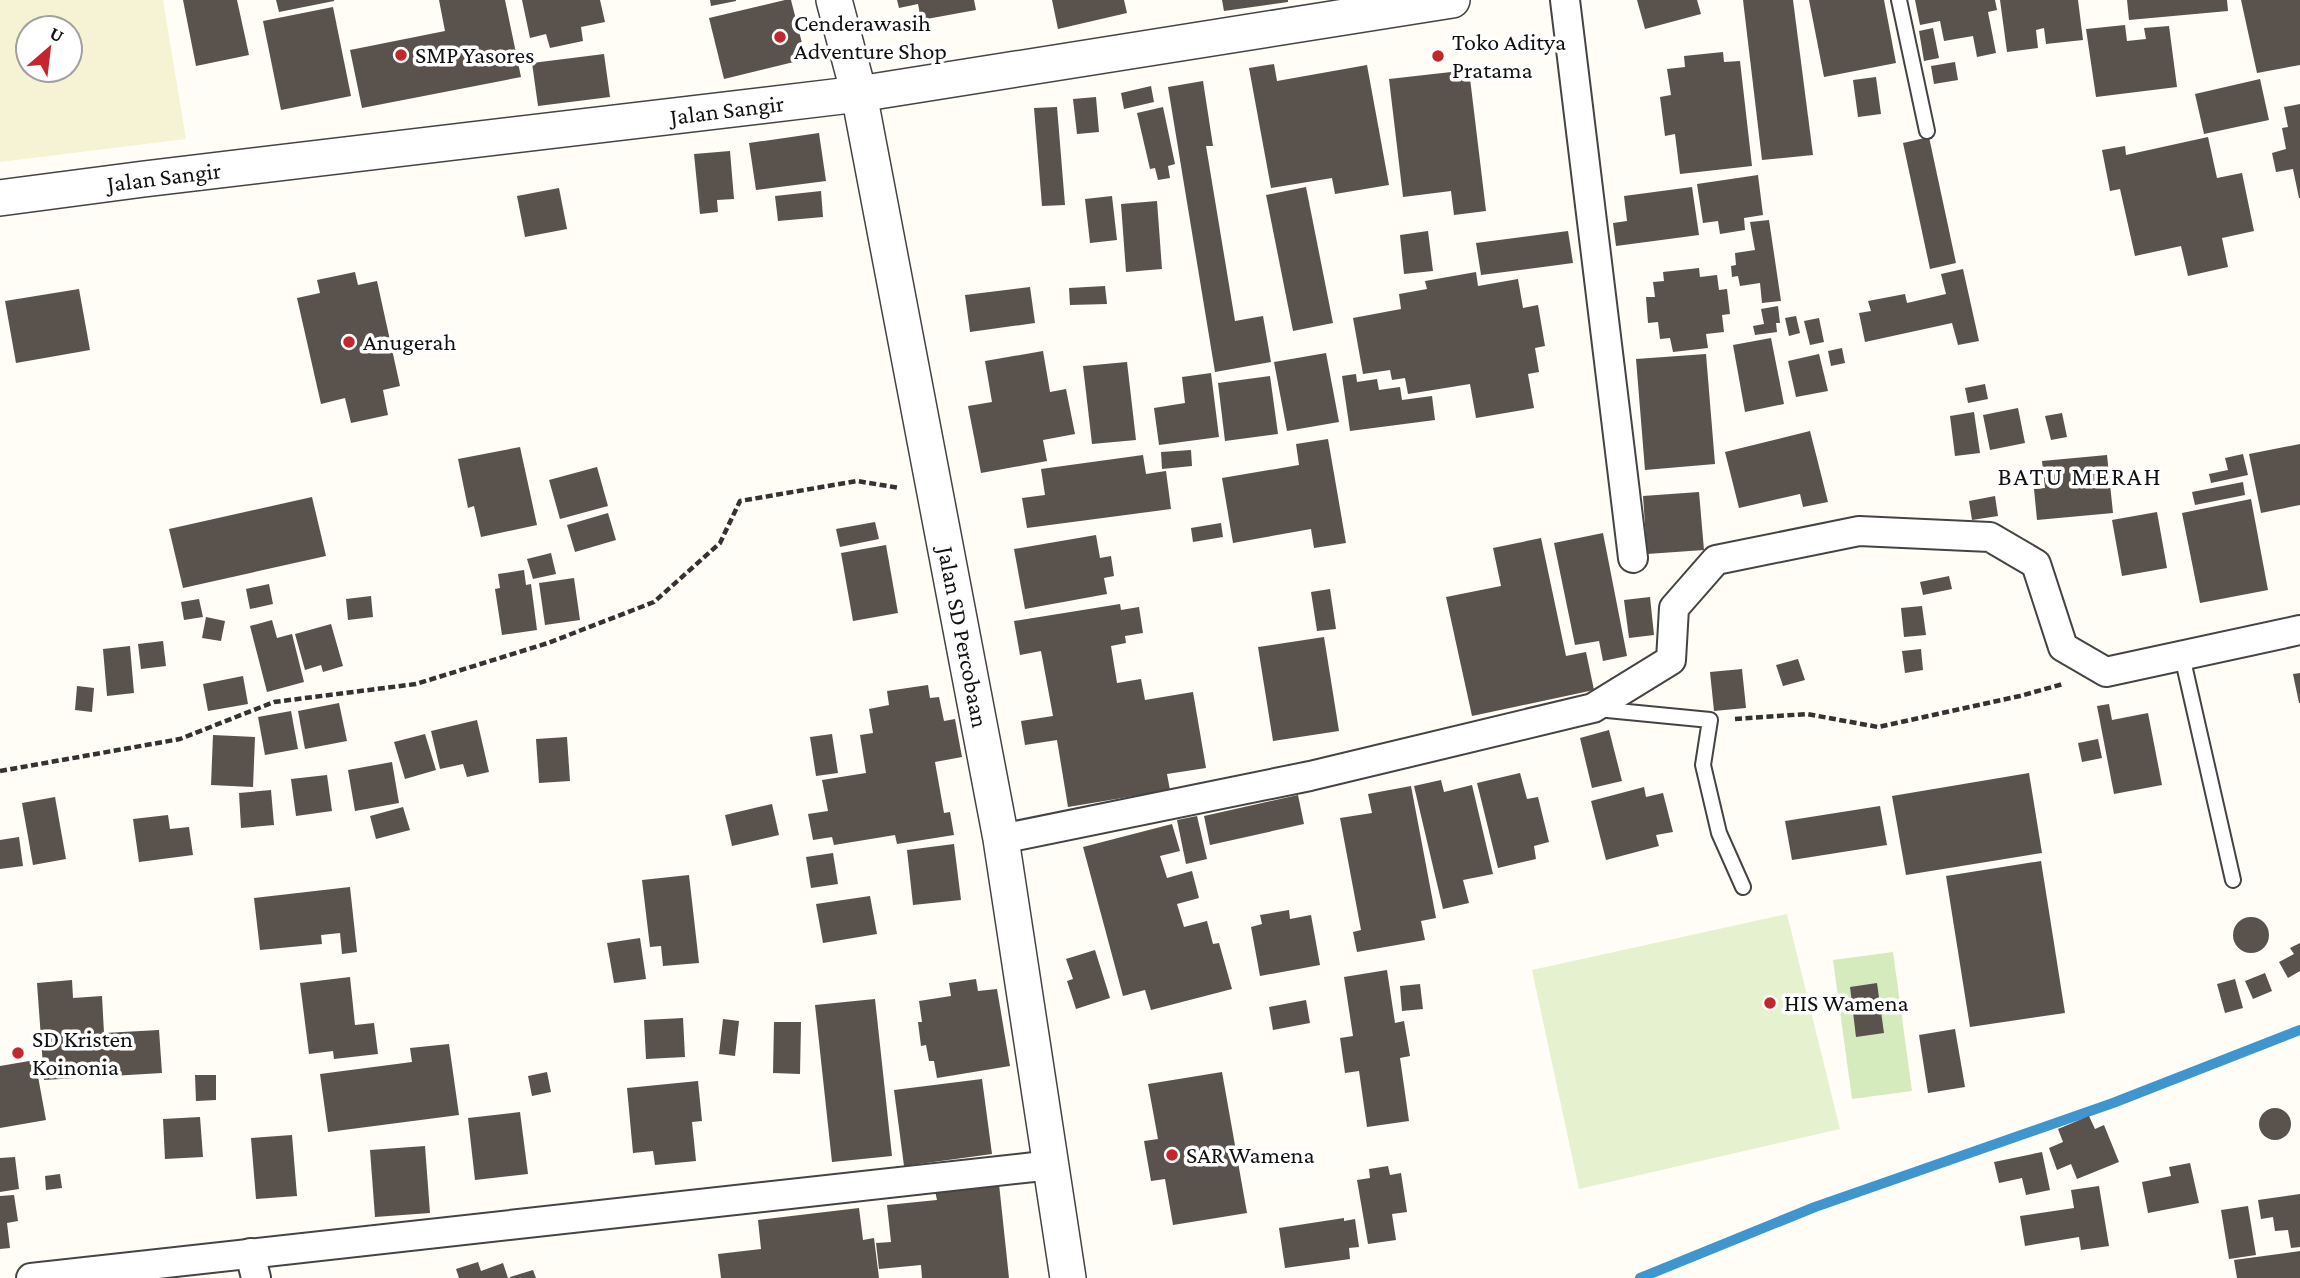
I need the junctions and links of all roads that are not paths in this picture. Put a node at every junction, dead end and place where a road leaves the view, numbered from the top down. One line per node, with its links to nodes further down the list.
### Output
1 (834, 0): 5 (street, Jalan SD Percobaan)
2 (1452, 0): 5 (street, Jalan Sangir)
3 (1565, 0): 8 (street)
4 (1899, 0): 6 (lane)
5 (859, 94): 7 (street, Jalan Sangir); 12 (street, Jalan SD Percobaan)
6 (1927, 131)
7 (0, 198)
8 (1633, 558)
9 (2300, 631): 10 (street)
10 (2182, 656): 11 (street); 13 (lane)
11 (1592, 708): 12 (street); 14 (lane)
12 (1001, 839): 15 (street, Jalan SD Percobaan)
13 (2233, 880)
14 (1743, 887)
15 (1052, 1165): 16 (street); 18 (street, Jalan SD Percobaan)
16 (253, 1265): 17 (street)
17 (31, 1278)
18 (1068, 1278)

